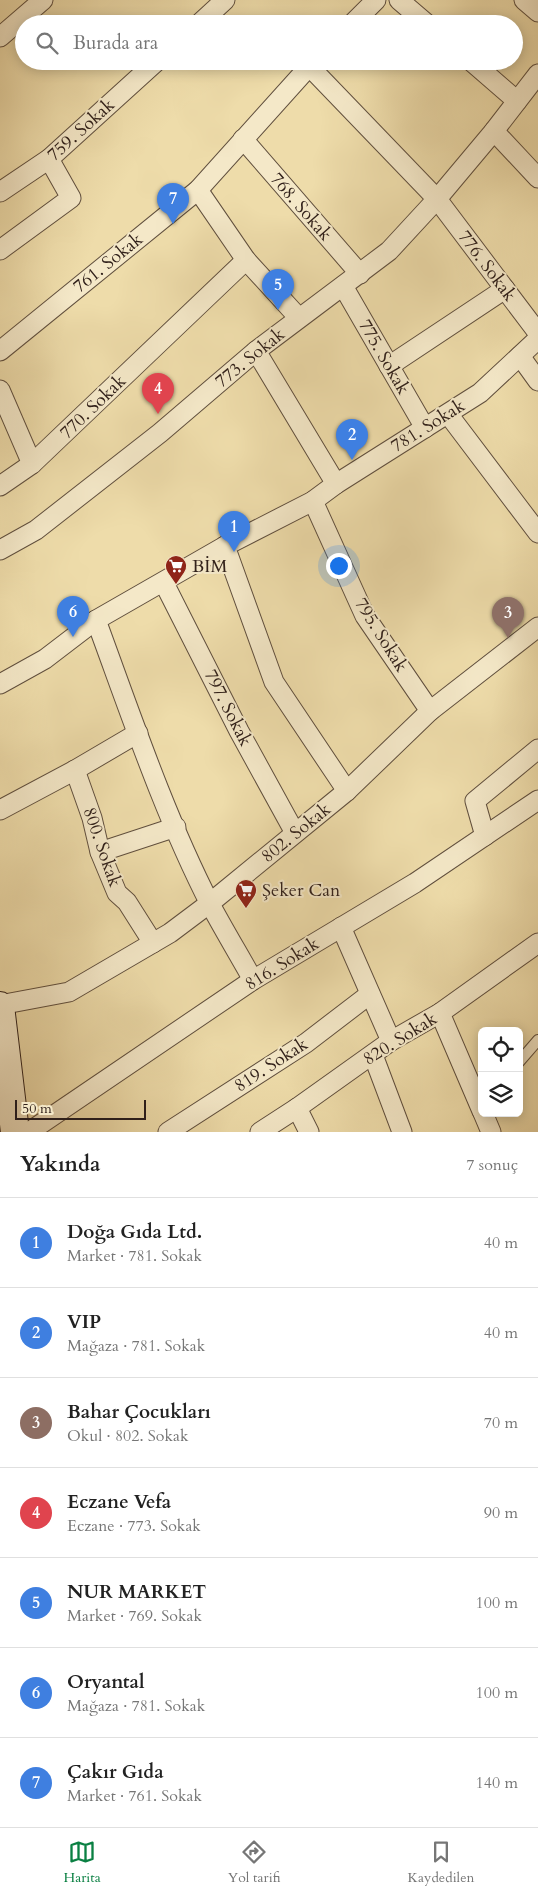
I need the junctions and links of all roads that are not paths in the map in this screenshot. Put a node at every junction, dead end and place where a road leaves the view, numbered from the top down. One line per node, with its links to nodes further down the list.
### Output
1 (43, 0): 7 (street)
2 (225, 0): 8 (street)
3 (376, 0): 9 (street)
4 (400, 0): 10 (street)
5 (524, 0): 6 (street)
6 (538, 12)
7 (26, 15)
8 (209, 15)
9 (361, 15)
10 (417, 15)
11 (15, 24): 12 (street)
12 (0, 37)
13 (148, 70): 21 (street, 759. Sokak)
14 (306, 70): 20 (street, 761. Sokak)
15 (318, 70): 25 (street, 776. Sokak)
16 (481, 70): 18 (street)
17 (538, 74): 18 (street, 773. Sokak)
18 (517, 101): 19 (street, 773. Sokak)
19 (494, 131): 22 (street); 25 (street, 773. Sokak)
20 (243, 139): 23 (street, 761. Sokak); 28 (street, 768. Sokak)
21 (49, 159): 24 (street, 759. Sokak); 26 (street)
22 (538, 178)
23 (198, 190): 27 (street); 34 (street, 761. Sokak)
24 (0, 192)
25 (437, 199): 28 (street, 773. Sokak); 30 (street, 776. Sokak)
26 (0, 250)
27 (246, 260): 31 (street); 42 (street, 770. Sokak)
28 (360, 274): 29 (street, 773. Sokak)
29 (343, 286): 31 (street, 773. Sokak); 37 (street, 775. Sokak)
30 (505, 289): 32 (street, 776. Sokak); 37 (street)
31 (299, 318): 35 (street, 773. Sokak)
32 (538, 333)
33 (538, 339): 36 (street, 781. Sokak)
34 (0, 351)
35 (256, 351): 43 (street); 48 (street, 773. Sokak)
36 (520, 356): 38 (street); 40 (street, 781. Sokak)
37 (389, 366): 41 (street, 775. Sokak)
38 (538, 381)
39 (0, 390): 42 (street)
40 (448, 414): 41 (street, 781. Sokak); 46 (street)
41 (425, 428): 43 (street, 781. Sokak)
42 (32, 464): 44 (street, 770. Sokak)
43 (336, 484): 45 (street, 781. Sokak)
44 (0, 486)
45 (313, 501): 47 (street, 781. Sokak); 53 (street, 795. Sokak)
46 (538, 533)
47 (225, 546): 49 (street, 781. Sokak); 57 (street)
48 (0, 550)
49 (164, 583): 50 (street, 781. Sokak); 61 (street, 797. Sokak)
50 (96, 620): 52 (street, 781. Sokak); 54 (street)
51 (538, 627): 53 (street, 802. Sokak)
52 (0, 684)
53 (430, 711): 57 (street, 802. Sokak)
54 (138, 733): 56 (street); 60 (street)
55 (538, 749): 62 (street)
56 (75, 770): 59 (street); 63 (street, 800. Sokak)
57 (347, 791): 61 (street, 802. Sokak)
58 (538, 800): 62 (street, 816. Sokak)
59 (0, 810)
60 (176, 827): 63 (street); 64 (street)
61 (295, 833): 64 (street, 802. Sokak)
62 (485, 836): 65 (street, 816. Sokak)
63 (100, 852): 66 (street, 800. Sokak)
64 (210, 903): 66 (street, 802. Sokak); 68 (street)
65 (341, 927): 68 (street, 816. Sokak); 69 (street)
66 (153, 943): 70 (street, 802. Sokak)
67 (538, 943): 71 (street, 820. Sokak)
68 (253, 980): 80 (street, 816. Sokak)
69 (370, 994): 73 (street); 81 (street, 819. Sokak)
70 (0, 1006): 78 (main road)
71 (440, 1013): 73 (street, 820. Sokak); 76 (street)
72 (538, 1040): 75 (lane)
73 (391, 1042): 74 (street, 820. Sokak)
74 (372, 1055): 77 (street, 820. Sokak); 84 (street)
75 (523, 1057)
76 (477, 1086)
77 (297, 1108): 82 (street, 820. Sokak); 83 (street)
78 (9, 1116)
79 (484, 1117): 85 (street)
80 (29, 1132)
81 (168, 1132)
82 (260, 1132)
83 (309, 1132)
84 (402, 1132)
85 (491, 1132)

